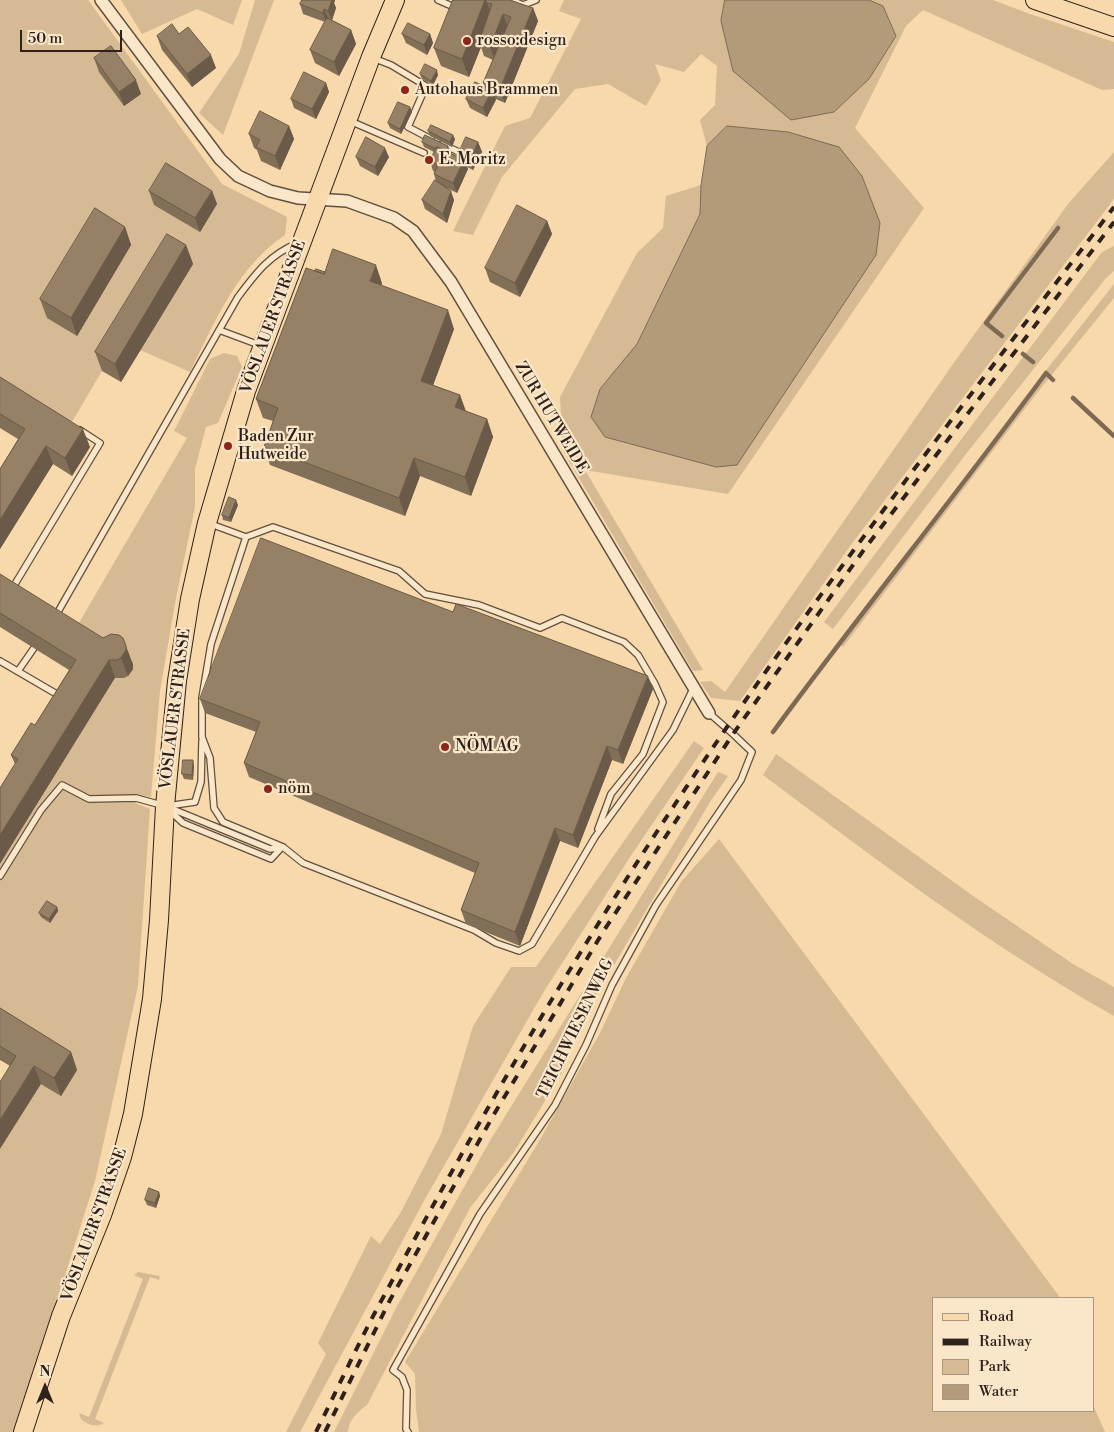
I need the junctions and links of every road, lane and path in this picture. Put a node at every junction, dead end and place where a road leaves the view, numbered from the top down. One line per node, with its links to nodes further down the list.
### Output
1 (101, 0): 13 (street, ZUR HUTWEIDE)
2 (395, 0): 9 (main road, VÖSLAUER STRASSE)
3 (438, 0): 7 (lane)
4 (511, 0): 5 (lane)
5 (536, 0)
6 (1035, 0): 8 (main road)
7 (454, 7)
8 (1114, 27)
9 (371, 57): 10 (main road, VÖSLAUER STRASSE); 12 (lane)
10 (348, 120): 11 (lane); 13 (main road, VÖSLAUER STRASSE)
11 (424, 153)
12 (461, 153)
13 (318, 199): 14 (main road, VÖSLAUER STRASSE); 25 (street, ZUR HUTWEIDE)
14 (302, 241): 15 (lane); 16 (main road, VÖSLAUER STRASSE)
15 (219, 330): 16 (lane); 21 (lane)
16 (263, 346): 18 (main road, VÖSLAUER STRASSE)
17 (75, 427): 20 (lane)
18 (207, 523): 19 (lane); 29 (main road, VÖSLAUER STRASSE)
19 (246, 538): 28 (lane); 30 (lane)
20 (15, 584)
21 (53, 621)
22 (34, 648): 24 (lane)
23 (0, 661): 24 (lane)
24 (18, 671): 26 (lane)
25 (694, 687): 27 (street, ZUR HUTWEIDE); 30 (lane)
26 (55, 703)
27 (709, 713): 33 (lane, TEICHWIESENWEG)
28 (202, 737): 29 (lane); 31 (lane)
29 (165, 806): 31 (lane); 31 (lane); 32 (lane); 34 (main road, VÖSLAUER STRASSE)
30 (595, 837): 31 (lane)
31 (283, 847)
32 (0, 876)
33 (405, 1431)
34 (24, 1432)

